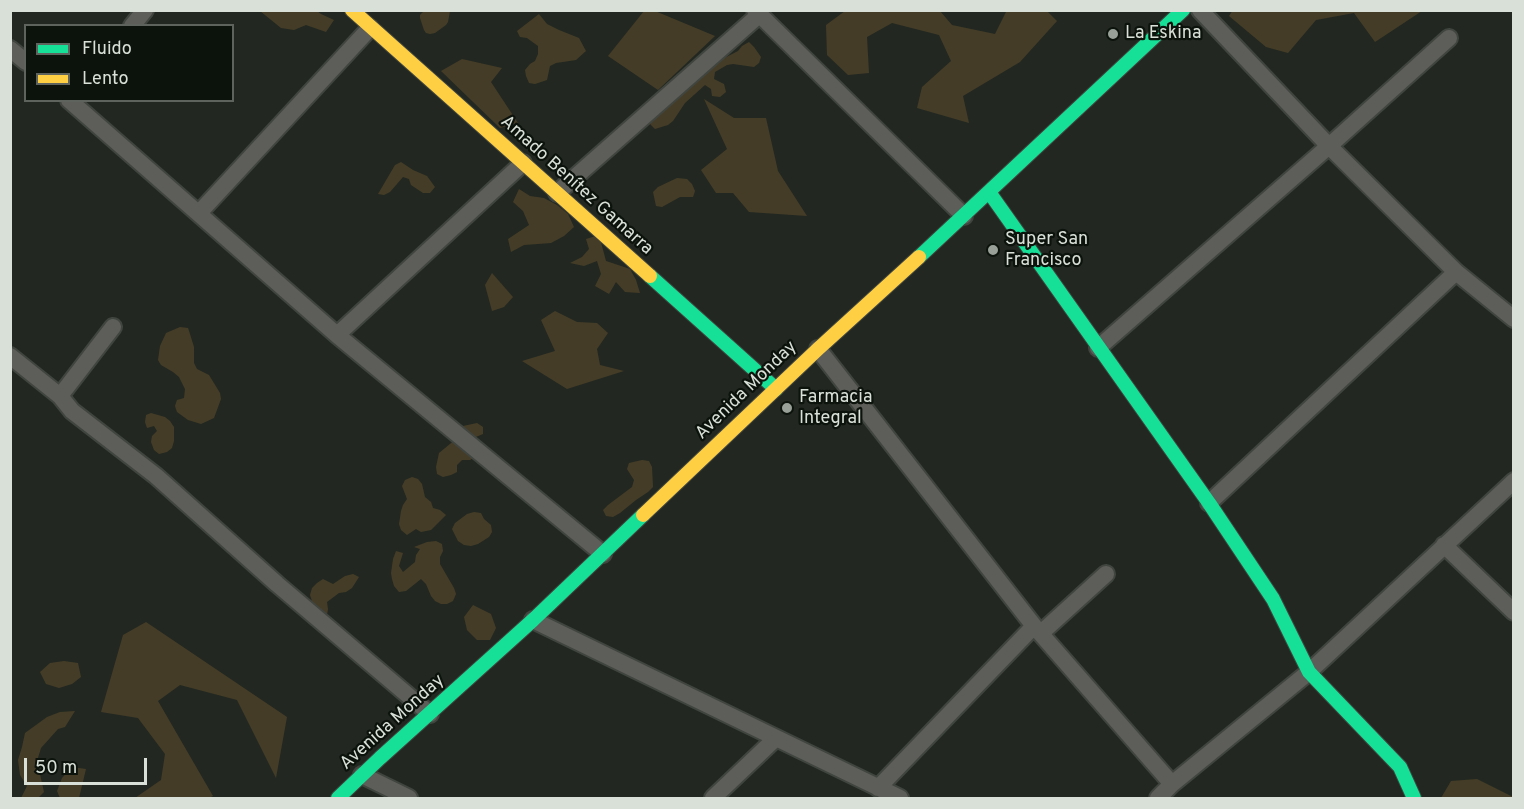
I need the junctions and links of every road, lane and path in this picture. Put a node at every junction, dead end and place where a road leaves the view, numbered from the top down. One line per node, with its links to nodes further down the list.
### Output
1 (145, 10): 6 (street)
2 (352, 10): 7 (main road, Amado Benítez Gamarra)
3 (1200, 10): 12 (street)
4 (757, 13): 15 (street); 17 (street)
5 (1173, 14): 14 (main road, Avenida Monday)
6 (134, 24)
7 (370, 28): 13 (main road, Amado Benítez Gamarra); 16 (street)
8 (1449, 38): 12 (street)
9 (10, 49): 10 (street)
10 (24, 60)
11 (71, 102): 16 (street)
12 (1329, 146): 18 (street); 22 (street)
13 (523, 163): 15 (main road, Amado Benítez Gamarra); 21 (street)
14 (989, 192): 17 (main road, Avenida Monday); 22 (main road)
15 (557, 193): 25 (main road, Amado Benítez Gamarra)
16 (199, 213): 21 (street)
17 (964, 216): 23 (main road, Avenida Monday)
18 (1456, 272): 19 (street); 28 (street)
19 (1514, 319)
20 (112, 327): 26 (street)
21 (337, 335): 30 (street)
22 (1098, 348): 28 (main road)
23 (818, 349): 25 (main road, Avenida Monday); 34 (street)
24 (10, 356): 26 (street)
25 (776, 389): 30 (main road, Avenida Monday)
26 (60, 396): 36 (street)
27 (1514, 482): 29 (street)
28 (1209, 503): 35 (main road)
29 (1444, 545): 32 (street); 35 (street)
30 (603, 554): 33 (main road, Avenida Monday)
31 (1106, 574): 34 (street)
32 (1514, 612)
33 (533, 620): 36 (main road, Avenida Monday); 37 (street)
34 (1037, 630): 39 (street); 40 (street)
35 (1310, 672): 39 (street); 46 (main road)
36 (430, 714): 38 (main road, Avenida Monday)
37 (776, 738): 40 (street); 43 (street)
38 (362, 775): 41 (main road, Avenida Monday); 42 (street)
39 (1172, 784): 45 (street)
40 (878, 788): 44 (street)
41 (338, 798)
42 (409, 798)
43 (713, 798)
44 (900, 798)
45 (1158, 798)
46 (1414, 798)

